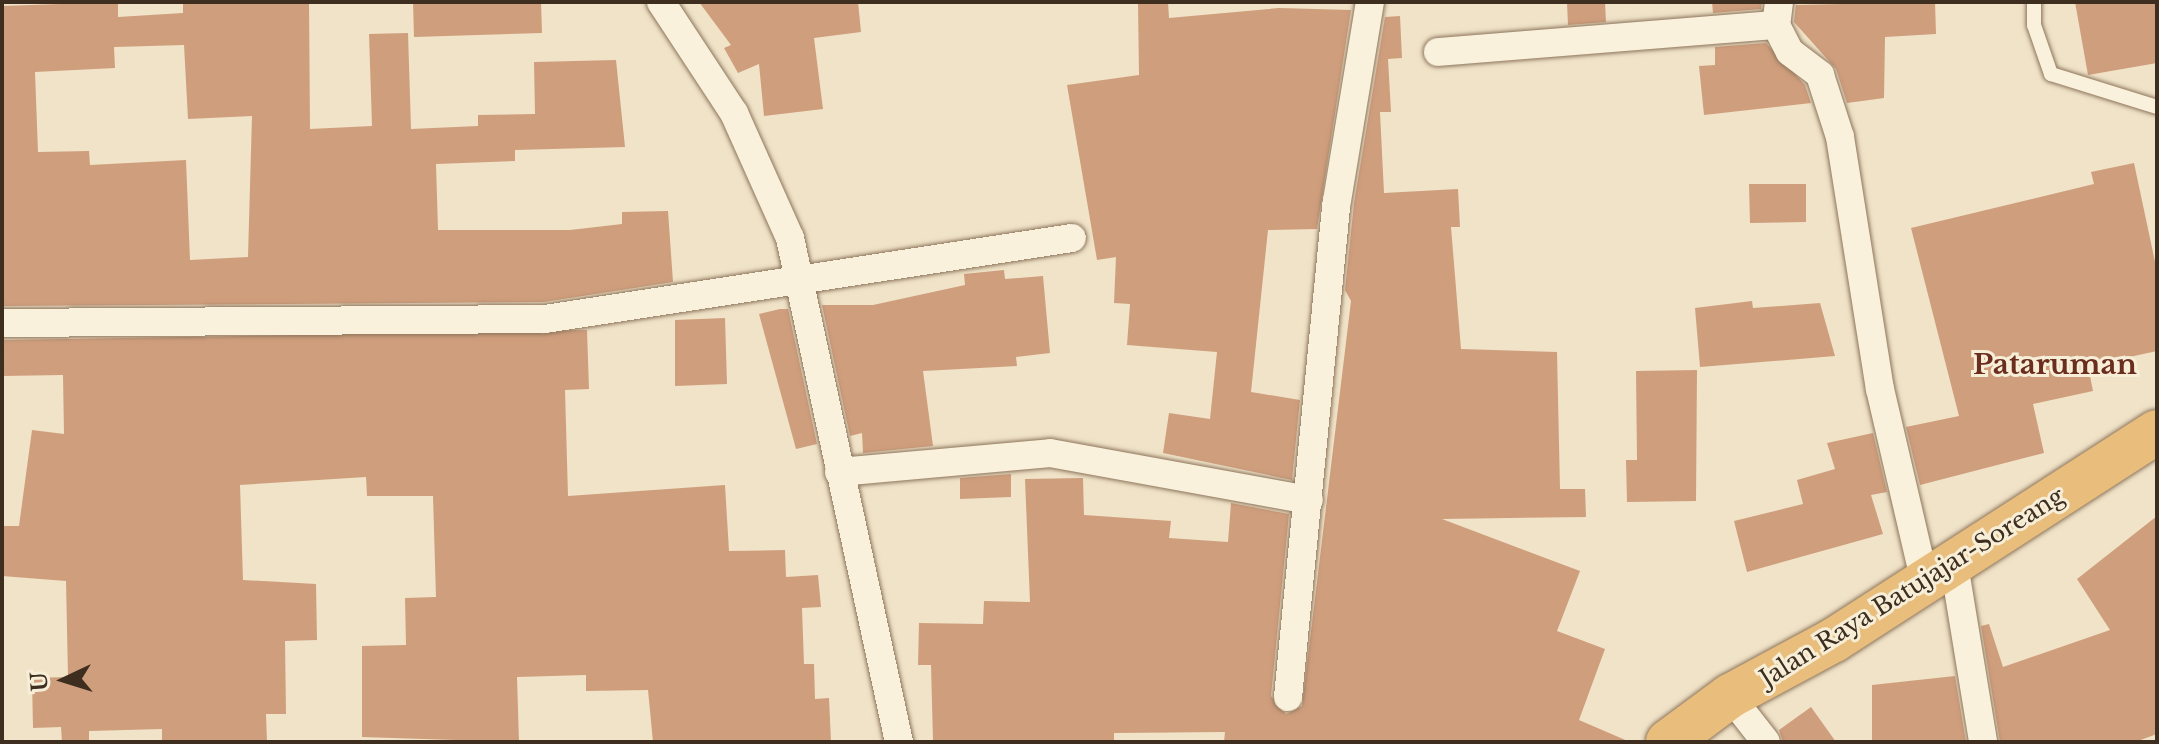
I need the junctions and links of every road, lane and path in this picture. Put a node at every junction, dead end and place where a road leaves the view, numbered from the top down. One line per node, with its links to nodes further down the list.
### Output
1 (661, 2): 8 (street)
2 (1370, 2): 12 (street)
3 (2034, 2): 6 (lane)
4 (1778, 13): 5 (street); 13 (street)
5 (1438, 52)
6 (2157, 107)
7 (1072, 238): 8 (street)
8 (801, 283): 9 (street); 11 (street)
9 (2, 323)
10 (2157, 432): 13 (highway, Jalan Raya Batujajar-Soreang)
11 (839, 472): 12 (street); 16 (street)
12 (1309, 500): 15 (street)
13 (1940, 573): 14 (highway, Jalan Raya Batujajar-Soreang); 19 (street)
14 (1730, 696): 17 (highway, Jalan Raya Batujajar-Soreang); 18 (street)
15 (1288, 697)
16 (899, 742)
17 (1668, 742)
18 (1766, 742)
19 (1983, 742)

